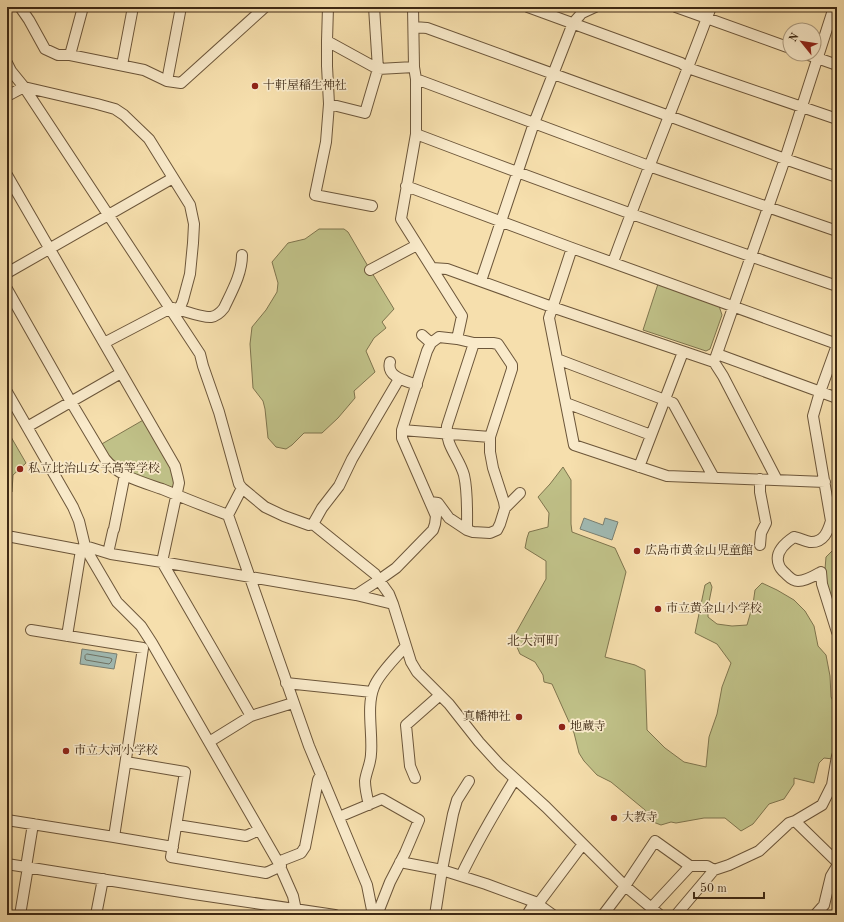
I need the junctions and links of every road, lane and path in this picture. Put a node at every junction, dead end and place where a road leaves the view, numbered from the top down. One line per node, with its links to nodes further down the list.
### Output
1 (20, 7): 20 (street)
2 (83, 7): 20 (street)
3 (133, 7): 24 (street)
4 (265, 7): 31 (street)
5 (328, 7): 17 (street)
6 (374, 7): 28 (street)
7 (413, 7): 16 (street)
8 (528, 7): 15 (street)
9 (595, 7): 15 (street)
10 (676, 7): 14 (street)
11 (710, 7): 14 (street)
12 (182, 8): 31 (street)
13 (833, 8): 19 (street)
14 (707, 18): 18 (street); 27 (street)
15 (572, 23): 27 (street); 29 (street)
16 (414, 27): 26 (street); 29 (street)
17 (327, 41): 28 (street); 34 (street)
18 (782, 45)
19 (822, 45)
20 (70, 55): 24 (street)
21 (822, 59): 25 (street)
22 (817, 62): 35 (street)
23 (7, 63): 32 (street)
24 (122, 65): 31 (street)
25 (837, 65)
26 (414, 67): 28 (street); 30 (street)
27 (688, 68): 35 (street); 36 (street)
28 (378, 69): 34 (street)
29 (553, 73): 36 (street); 38 (street)
30 (416, 79): 38 (street); 39 (street)
31 (166, 81)
32 (24, 86): 33 (street); 45 (street); 50 (street)
33 (7, 96)
34 (329, 104): 47 (street)
35 (802, 107): 37 (street); 40 (street)
36 (669, 116): 40 (street); 41 (street)
37 (837, 119)
38 (534, 123): 41 (street); 42 (street)
39 (416, 134): 42 (street); 46 (street)
40 (785, 159): 44 (street); 48 (street)
41 (650, 166): 48 (street); 49 (street)
42 (518, 173): 49 (street); 51 (street)
43 (7, 175): 55 (street)
44 (837, 177)
45 (173, 178): 50 (street); 67 (street)
46 (406, 186): 51 (street); 53 (street)
47 (372, 206)
48 (768, 208): 52 (street); 57 (street)
49 (631, 213): 57 (street); 58 (street)
50 (109, 215): 55 (street); 67 (street)
51 (501, 222): 54 (street); 62 (street)
52 (837, 231)
53 (417, 245): 59 (street); 60 (street)
54 (572, 248): 58 (street); 66 (street)
55 (50, 249): 61 (street); 70 (street)
56 (242, 255): 67 (street)
57 (751, 257): 63 (street); 65 (street)
58 (612, 262): 65 (street)
59 (432, 268): 62 (street); 69 (street)
60 (370, 270)
61 (7, 273)
62 (481, 281): 66 (street)
63 (837, 286)
64 (7, 289): 85 (street)
65 (734, 306): 73 (street); 75 (street)
66 (552, 307): 74 (street); 76 (street)
67 (174, 309): 70 (street); 98 (street)
68 (422, 335): 71 (street)
69 (457, 339): 71 (street); 72 (street)
70 (104, 343): 78 (street)
71 (431, 343): 80 (street)
72 (474, 343): 89 (street); 91 (street)
73 (837, 344): 82 (street)
74 (683, 352): 75 (street); 84 (street)
75 (715, 358): 82 (street); 96 (street)
76 (557, 359): 84 (street); 86 (street)
77 (390, 362): 79 (street)
78 (121, 373): 85 (street); 100 (street)
79 (399, 379): 80 (street); 104 (street)
80 (416, 385): 88 (street)
81 (7, 392): 87 (street)
82 (820, 392): 83 (street); 97 (street)
83 (837, 398)
84 (665, 399): 90 (street); 94 (street)
85 (71, 402): 87 (street); 93 (street)
86 (566, 402): 90 (street); 92 (street)
87 (27, 427): 108 (street)
88 (402, 430): 89 (street); 101 (street)
89 (446, 433): 91 (street); 105 (street)
90 (651, 435): 92 (street)
91 (490, 437): 102 (street)
92 (639, 467): 94 (street)
93 (124, 474): 100 (street); 109 (street)
94 (714, 478): 95 (street)
95 (760, 479): 96 (street); 107 (street)
96 (777, 480): 97 (street)
97 (825, 482): 116 (street)
98 (242, 488): 103 (street); 104 (street)
99 (520, 493): 102 (street)
100 (176, 495): 103 (street); 110 (street)
101 (430, 502): 105 (street); 112 (street)
102 (505, 508): 105 (street)
103 (228, 515): 111 (street)
104 (313, 524): 112 (street)
105 (467, 530)
106 (7, 536): 108 (street)
107 (760, 545)
108 (83, 548): 109 (street); 117 (street); 118 (street)
109 (108, 553): 110 (street)
110 (162, 562): 111 (street); 124 (street)
111 (250, 577): 113 (street); 120 (street)
112 (380, 580): 113 (street); 114 (street)
113 (356, 595): 114 (street)
114 (393, 604): 119 (street)
115 (31, 630): 117 (street)
116 (837, 632)
117 (67, 636): 118 (street)
118 (148, 646): 125 (street); 127 (street)
119 (406, 646): 121 (street); 122 (street)
120 (286, 684): 121 (street); 123 (street)
121 (372, 692): 133 (street)
122 (440, 695): 129 (street); 130 (street)
123 (293, 703): 124 (street); 128 (street)
124 (251, 716): 125 (street)
125 (209, 742): 139 (street)
126 (837, 756): 132 (street)
127 (126, 762): 138 (street); 140 (street)
128 (320, 774): 134 (street); 146 (street)
129 (415, 778)
130 (515, 778): 141 (street); 152 (street)
131 (469, 781): 150 (street)
132 (833, 789): 136 (street)
133 (369, 805): 134 (street); 143 (street)
134 (339, 817): 161 (street)
135 (7, 820): 137 (street)
136 (796, 821): 144 (street); 151 (street)
137 (33, 824): 140 (street); 149 (street)
138 (177, 825): 139 (street); 142 (street)
139 (260, 830): 146 (street)
140 (114, 837): 142 (street)
141 (583, 844): 154 (street); 155 (street)
142 (173, 847): 146 (street)
143 (400, 862): 150 (street); 162 (street)
144 (837, 862)
145 (7, 864): 149 (street)
146 (280, 864): 157 (street)
147 (690, 866): 151 (street); 154 (street); 156 (street)
148 (837, 866): 169 (street)
149 (27, 867): 153 (street); 158 (street)
150 (442, 870): 152 (street); 163 (street)
151 (714, 870): 168 (street)
152 (461, 876): 155 (street)
153 (103, 879): 157 (street); 159 (street)
154 (625, 886): 156 (street); 166 (street)
155 (536, 903): 164 (street); 165 (street)
156 (651, 908): 167 (street)
157 (297, 912): 160 (street)
158 (20, 915)
159 (96, 915)
160 (335, 915)
161 (373, 915)
162 (377, 915)
163 (435, 915)
164 (528, 915)
165 (553, 915)
166 (602, 915)
167 (660, 915)
168 (676, 915)
169 (815, 915)

